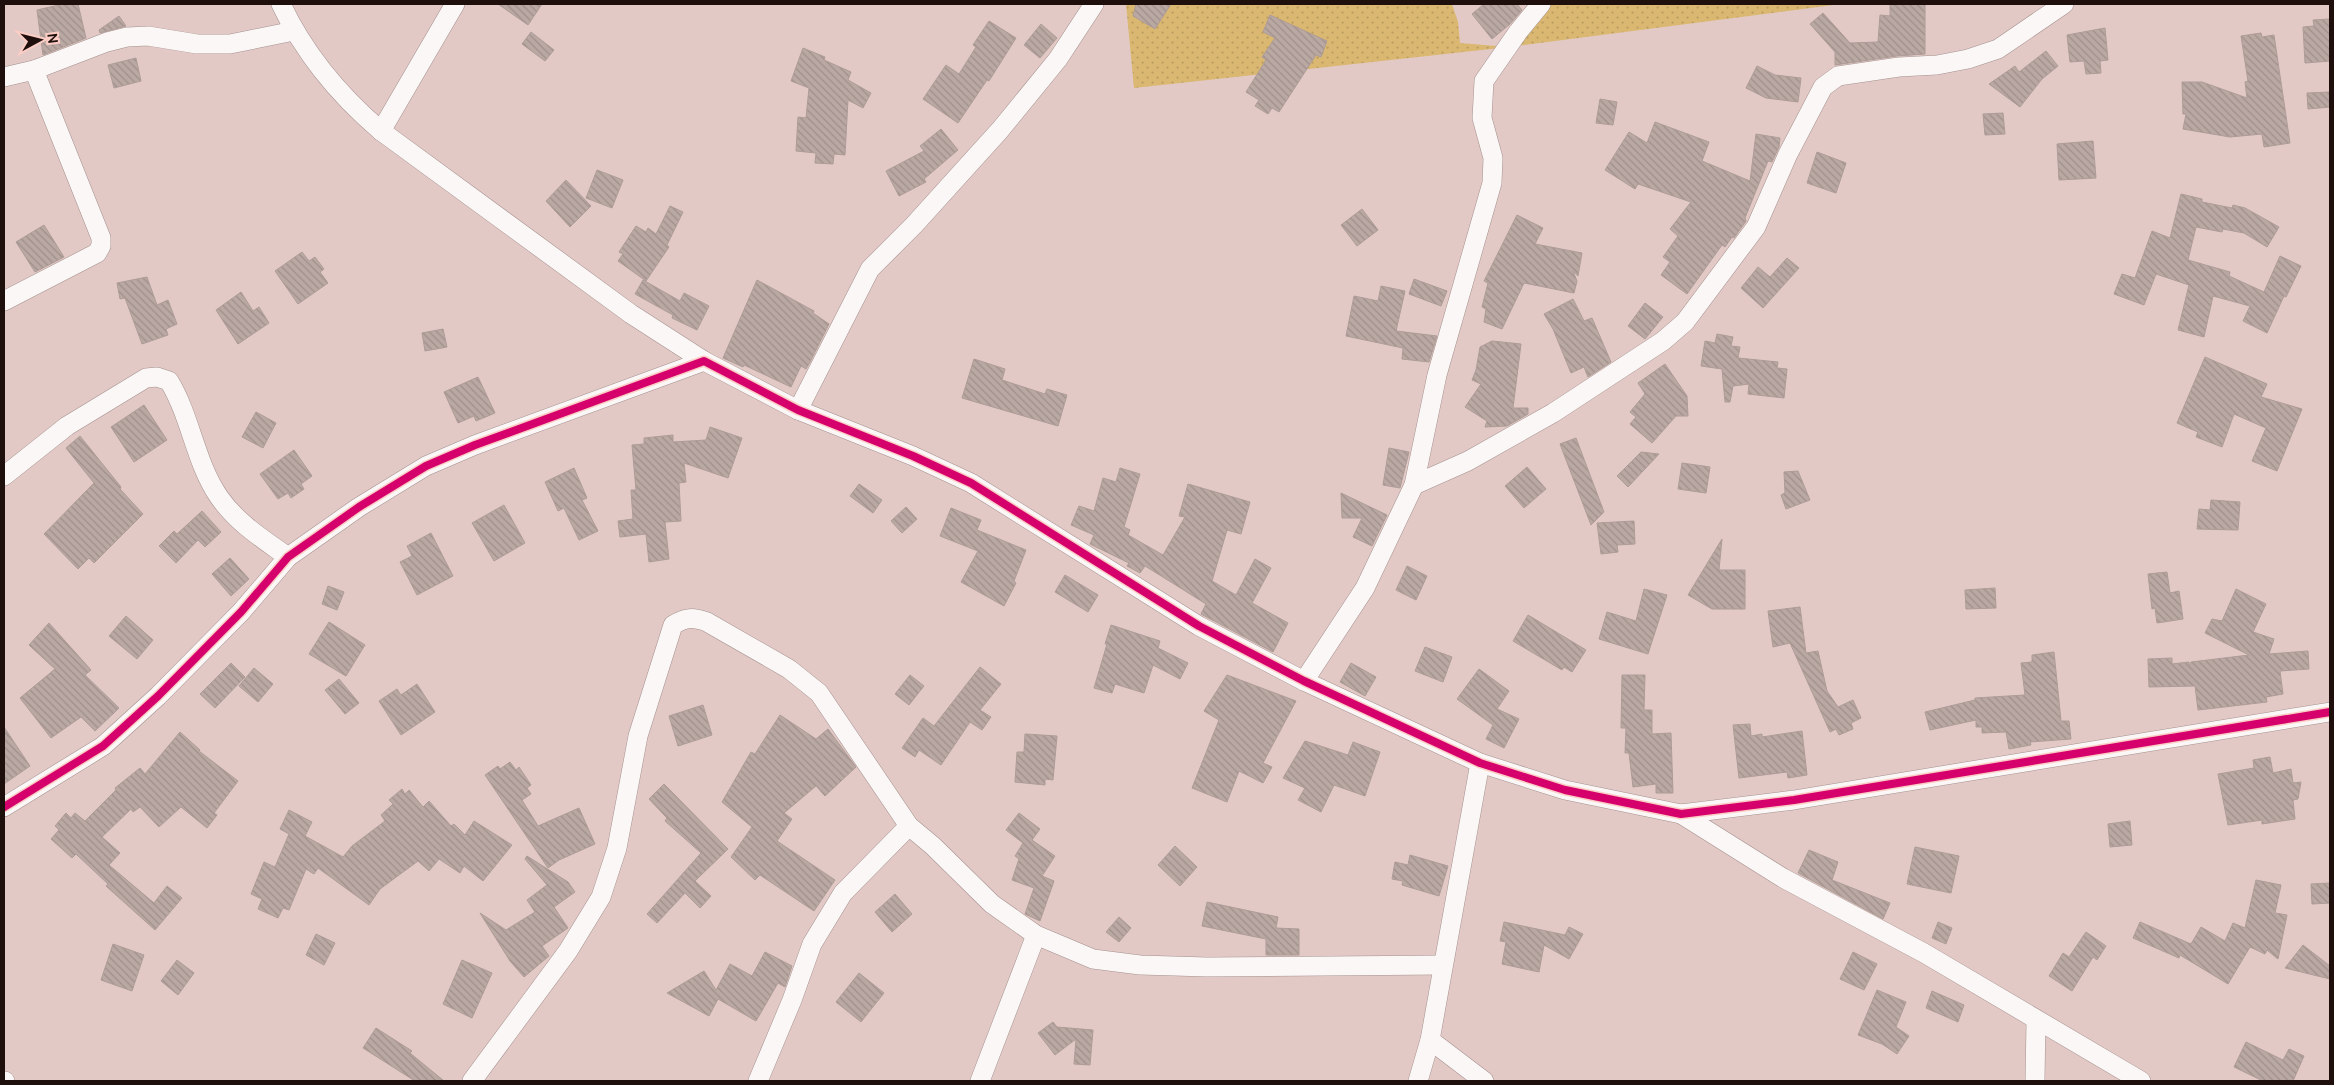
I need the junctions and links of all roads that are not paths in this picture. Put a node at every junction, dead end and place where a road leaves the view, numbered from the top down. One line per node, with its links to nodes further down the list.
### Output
1 (281, 4): 6 (street)
2 (455, 4): 9 (street)
3 (1094, 4): 12 (street)
4 (1541, 4): 14 (street)
5 (2064, 4): 14 (street)
6 (294, 31): 7 (street); 9 (street)
7 (34, 70): 8 (street); 10 (street)
8 (4, 77)
9 (381, 131): 11 (street)
10 (4, 300)
11 (704, 361): 12 (street); 15 (street)
12 (798, 410): 16 (street)
13 (4, 476): 15 (street)
14 (1414, 485): 16 (street)
15 (288, 557): 19 (street)
16 (1304, 681): 18 (street)
17 (2330, 712): 20 (street)
18 (1480, 763): 20 (street); 23 (street)
19 (4, 807)
20 (1681, 814): 24 (street)
21 (909, 826): 22 (street); 26 (street); 27 (street)
22 (1036, 935): 23 (street); 28 (street)
23 (1443, 965): 25 (street)
24 (2036, 1021): 31 (street); 32 (street)
25 (1430, 1040): 29 (street); 30 (street)
26 (472, 1081)
27 (758, 1081)
28 (980, 1081)
29 (1418, 1081)
30 (1484, 1081)
31 (2035, 1081)
32 (2141, 1081)

